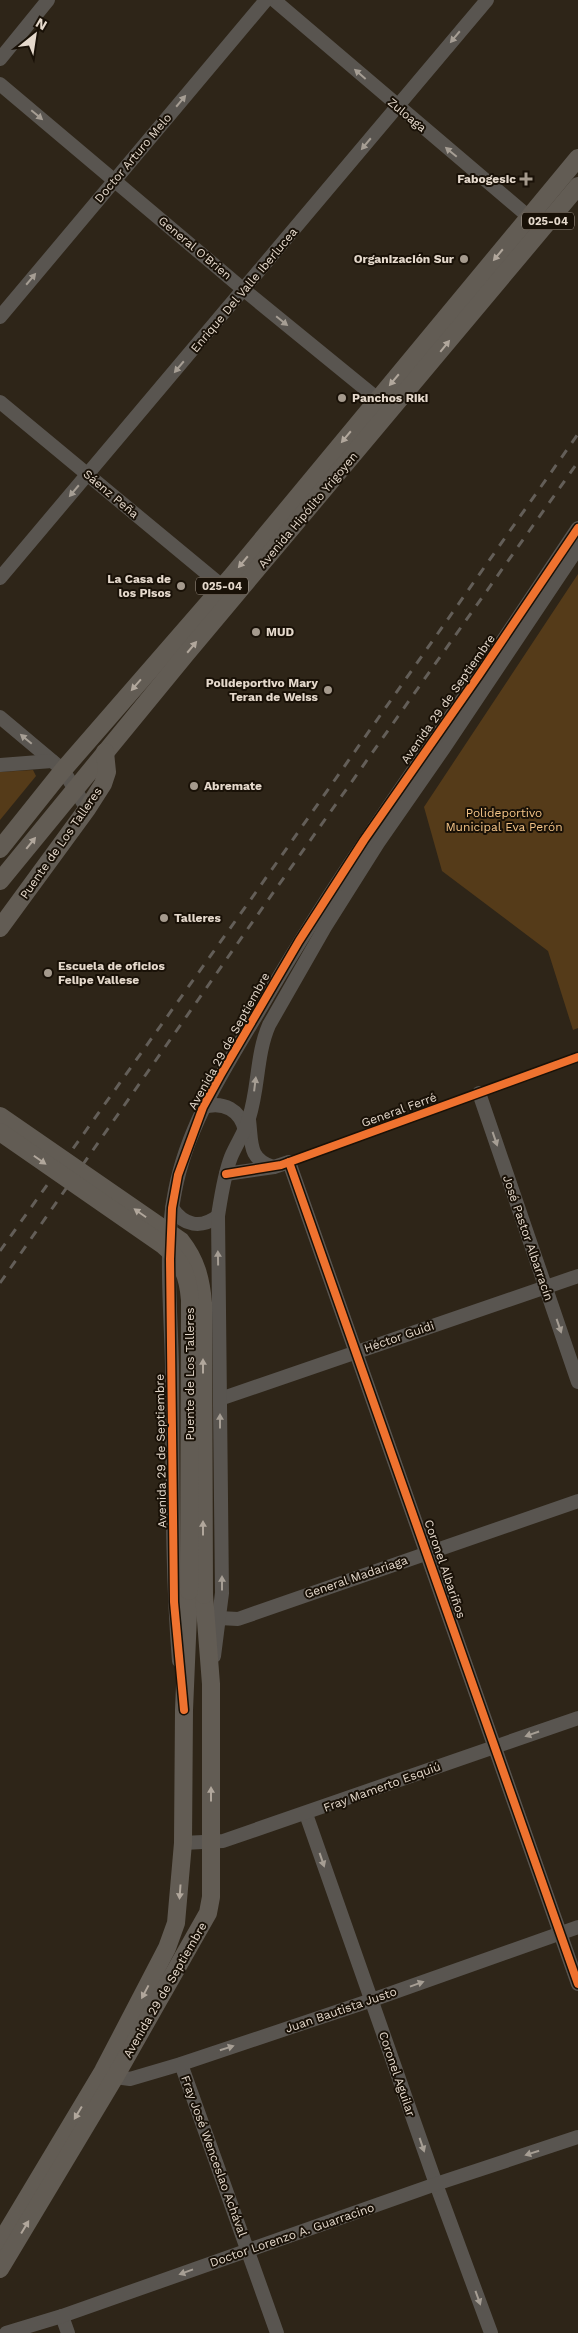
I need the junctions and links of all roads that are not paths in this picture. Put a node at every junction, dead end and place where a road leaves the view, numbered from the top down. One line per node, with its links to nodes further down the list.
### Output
1 (48, 0): 5 (street)
2 (266, 0): 9 (street, Doctor Arturo Melo, one-way to 2)
3 (274, 0): 7 (street, Zuloaga, one-way to 3)
4 (487, 0): 7 (street, Enrique Del Valle Iberlucea, one-way to 7)
5 (0, 59)
6 (0, 84): 9 (street, General O'Brien, one-way to 9)
7 (397, 106): 11 (street, Zuloaga, one-way to 7); 12 (street, Enrique Del Valle Iberlucea, one-way to 12)
8 (578, 158): 11 (main road, Avenida Hipólito Yrigoyen / 025-04)
9 (114, 180): 12 (street, General O'Brien); 13 (street, Doctor Arturo Melo, one-way to 9)
10 (578, 186): 11 (main road, Avenida Hipólito Yrigoyen / 025-04)
11 (536, 222): 15 (main road, Avenida Hipólito Yrigoyen / 025-04)
12 (244, 290): 15 (street, General O'Brien, one-way to 15); 16 (street, Enrique Del Valle Iberlucea, one-way to 16)
13 (0, 317)
14 (0, 402): 16 (street, Sáenz Peña)
15 (384, 405): 20 (main road, Avenida Hipólito Yrigoyen / 025-04, one-way to 20); 22 (main road, Avenida Hipólito Yrigoyen / 025-04, one-way to 15)
16 (88, 474): 19 (street, Enrique Del Valle Iberlucea, one-way to 19); 20 (street, Sáenz Peña)
17 (578, 528): 31 (street, Avenida 29 de Septiembre)
18 (578, 548): 33 (street, Avenida 29 de Septiembre, one-way to 18)
19 (0, 578)
20 (222, 586): 24 (main road, Avenida Hipólito Yrigoyen / 025-04, one-way to 24)
21 (0, 717): 24 (street, one-way to 21)
22 (105, 752): 25 (main road, Avenida Hipólito Yrigoyen / 025-04); 26 (main road, Puente de Los Talleres)
23 (0, 765): 24 (street)
24 (57, 765): 25 (street); 27 (main road, Avenida Hipólito Yrigoyen / 025-04)
25 (75, 788): 26 (street); 28 (main road, Avenida Hipólito Yrigoyen / 025-04, one-way to 25)
26 (87, 809): 29 (main road, Puente de Los Talleres)
27 (0, 849)
28 (0, 881)
29 (0, 928)
30 (479, 1093): 40 (street, José Pastor Albarracín, one-way to 40)
31 (203, 1107): 33 (street); 37 (street, Avenida 29 de Septiembre)
32 (0, 1116): 46 (main road, Puente de Los Talleres, one-way to 32, bridge)
33 (247, 1125): 35 (street); 36 (street, Avenida 29 de Septiembre)
34 (0, 1132): 46 (main road, Puente de Los Talleres, one-way to 46, bridge)
35 (274, 1167): 36 (street); 41 (street, Coronel Albariños)
36 (226, 1174): 38 (street, Avenida 29 de Septiembre)
37 (172, 1208): 38 (street); 49 (street, Avenida 29 de Septiembre)
38 (218, 1216): 43 (street, Avenida 29 de Septiembre, one-way to 38)
39 (578, 1276): 40 (street, Héctor Guidi)
40 (545, 1287): 41 (street, Héctor Guidi); 42 (street, José Pastor Albarracín, one-way to 42)
41 (356, 1352): 43 (street, Héctor Guidi); 45 (street, Coronel Albariños)
42 (578, 1382)
43 (220, 1399): 47 (street, Avenida 29 de Septiembre, one-way to 43)
44 (578, 1500): 45 (street, General Madariaga)
45 (427, 1552): 47 (street, General Madariaga); 51 (street, Coronel Albariños)
46 (196, 1593): 48 (main road, Puente de Los Talleres); 49 (main road, Puente de Los Talleres)
47 (219, 1618): 48 (street, Avenida 29 de Septiembre)
48 (211, 1684): 54 (main road, Avenida 29 de Septiembre, one-way to 48)
49 (184, 1710): 53 (main road, Avenida 29 de Septiembre)
50 (578, 1718): 51 (street, Fray Mamerto Esquiú, one-way to 51)
51 (494, 1747): 52 (street, Fray Mamerto Esquiú); 56 (street, Coronel Albariños)
52 (306, 1814): 54 (street, Fray Mamerto Esquiú); 58 (street, Coronel Aguilar, one-way to 58)
53 (184, 1843): 54 (street, Fray Mamerto Esquiú); 60 (main road, Avenida 29 de Septiembre, one-way to 60)
54 (211, 1843): 60 (main road, Avenida 29 de Septiembre)
55 (578, 1927): 56 (street, Juan Bautista Justo)
56 (560, 1932): 57 (street, Coronel Albariños); 58 (street, Juan Bautista Justo, one-way to 56)
57 (578, 1984)
58 (372, 2000): 59 (street, Juan Bautista Justo, one-way to 58); 62 (street, Coronel Aguilar, one-way to 62)
59 (181, 2064): 60 (street, Juan Bautista Justo); 64 (street, Fray José Wenceslao Achával)
60 (109, 2074): 63 (main road, Avenida 29 de Septiembre, one-way to 63); 65 (main road, Avenida 29 de Septiembre, one-way to 60)
61 (578, 2138): 62 (street, Doctor Lorenzo A. Guarracino, one-way to 62)
62 (436, 2184): 64 (street, Doctor Lorenzo A. Guarracino); 70 (street, Coronel Aguilar, one-way to 70)
63 (0, 2243)
64 (248, 2250): 66 (street, Doctor Lorenzo A. Guarracino, one-way to 66); 69 (street, Fray José Wenceslao Achával)
65 (0, 2269)
66 (62, 2316): 67 (street, Doctor Lorenzo A. Guarracino); 68 (street)
67 (6, 2333)
68 (68, 2333)
69 (277, 2333)
70 (491, 2333)

